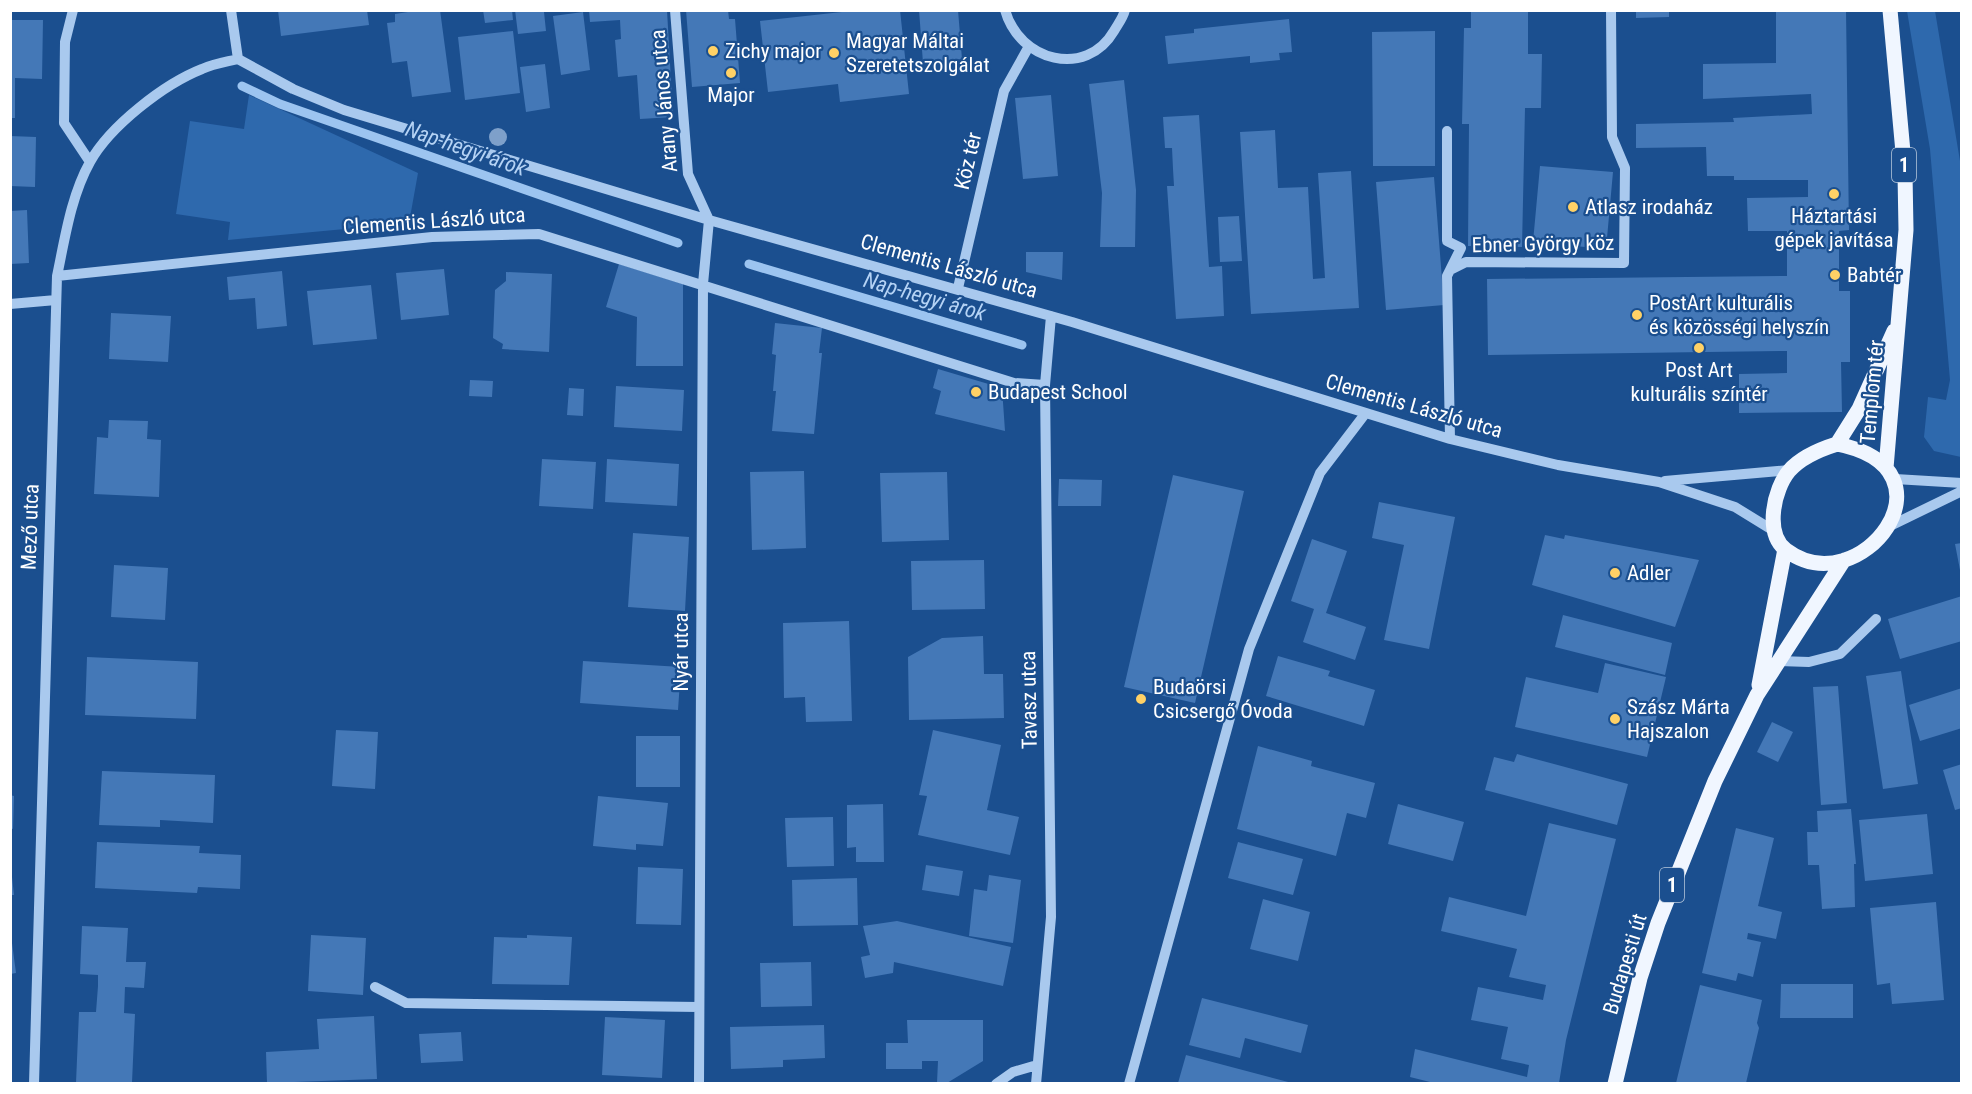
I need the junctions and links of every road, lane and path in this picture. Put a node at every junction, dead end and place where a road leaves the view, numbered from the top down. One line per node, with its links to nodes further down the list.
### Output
1 (73, 10): 11 (street)
2 (231, 10): 9 (street)
3 (675, 10): 12 (street, Arany János utca)
4 (1005, 10): 8 (street)
5 (1125, 10): 8 (street)
6 (1611, 10): 14 (street, Ebner György köz)
7 (1890, 10): 20 (main road, Templom tér / 1)
8 (1028, 48): 16 (street, Köz tér)
9 (238, 59): 11 (street, Mező utca); 12 (street, Clementis László utca)
10 (1447, 130): 14 (street)
11 (90, 162): 13 (street, Mező utca)
12 (709, 220): 15 (street, Nyár utca); 16 (street, Clementis László utca)
13 (57, 276): 15 (street, Clementis László utca); 17 (street, Mező utca)
14 (1447, 276): 23 (street, Ebner György köz)
15 (703, 284): 21 (street, Clementis László utca); 38 (street, Nyár utca)
16 (958, 288): 19 (street, Clementis László utca)
17 (56, 300): 18 (street); 40 (street, Mező utca)
18 (10, 304)
19 (1051, 316): 21 (street, Tavasz utca); 22 (street, Clementis László utca)
20 (1899, 320): 24 (main road, Templom tér / 1); 26 (main road, Templom tér / 1)
21 (1045, 385): 39 (street, Tavasz utca)
22 (1365, 414): 23 (street, Clementis László utca); 44 (street)
23 (1450, 439): 27 (street, Clementis László utca)
24 (1837, 444): 25 (main road); 26 (main road)
25 (1790, 470): 27 (street, Clementis László utca); 31 (main road)
26 (1890, 473): 28 (street); 30 (main road, 1)
27 (1659, 482): 31 (street, Clementis László utca)
28 (1962, 483)
29 (1962, 491): 30 (street)
30 (1890, 526): 33 (main road, 1)
31 (1774, 531): 32 (main road)
32 (1785, 549): 33 (main road, 1); 36 (main road, Budapesti út / 1)
33 (1844, 560): 35 (main road, Budapesti út / 1)
34 (1876, 619): 35 (street)
35 (1779, 661): 36 (main road, Budapesti út / 1)
36 (1757, 695): 45 (main road, Budapesti út / 1)
37 (375, 987): 38 (street)
38 (699, 1007): 41 (street, Nyár utca)
39 (1037, 1065): 42 (street); 43 (street, Tavasz utca)
40 (34, 1083)
41 (699, 1083)
42 (996, 1083)
43 (1036, 1083)
44 (1129, 1083)
45 (1615, 1083)

